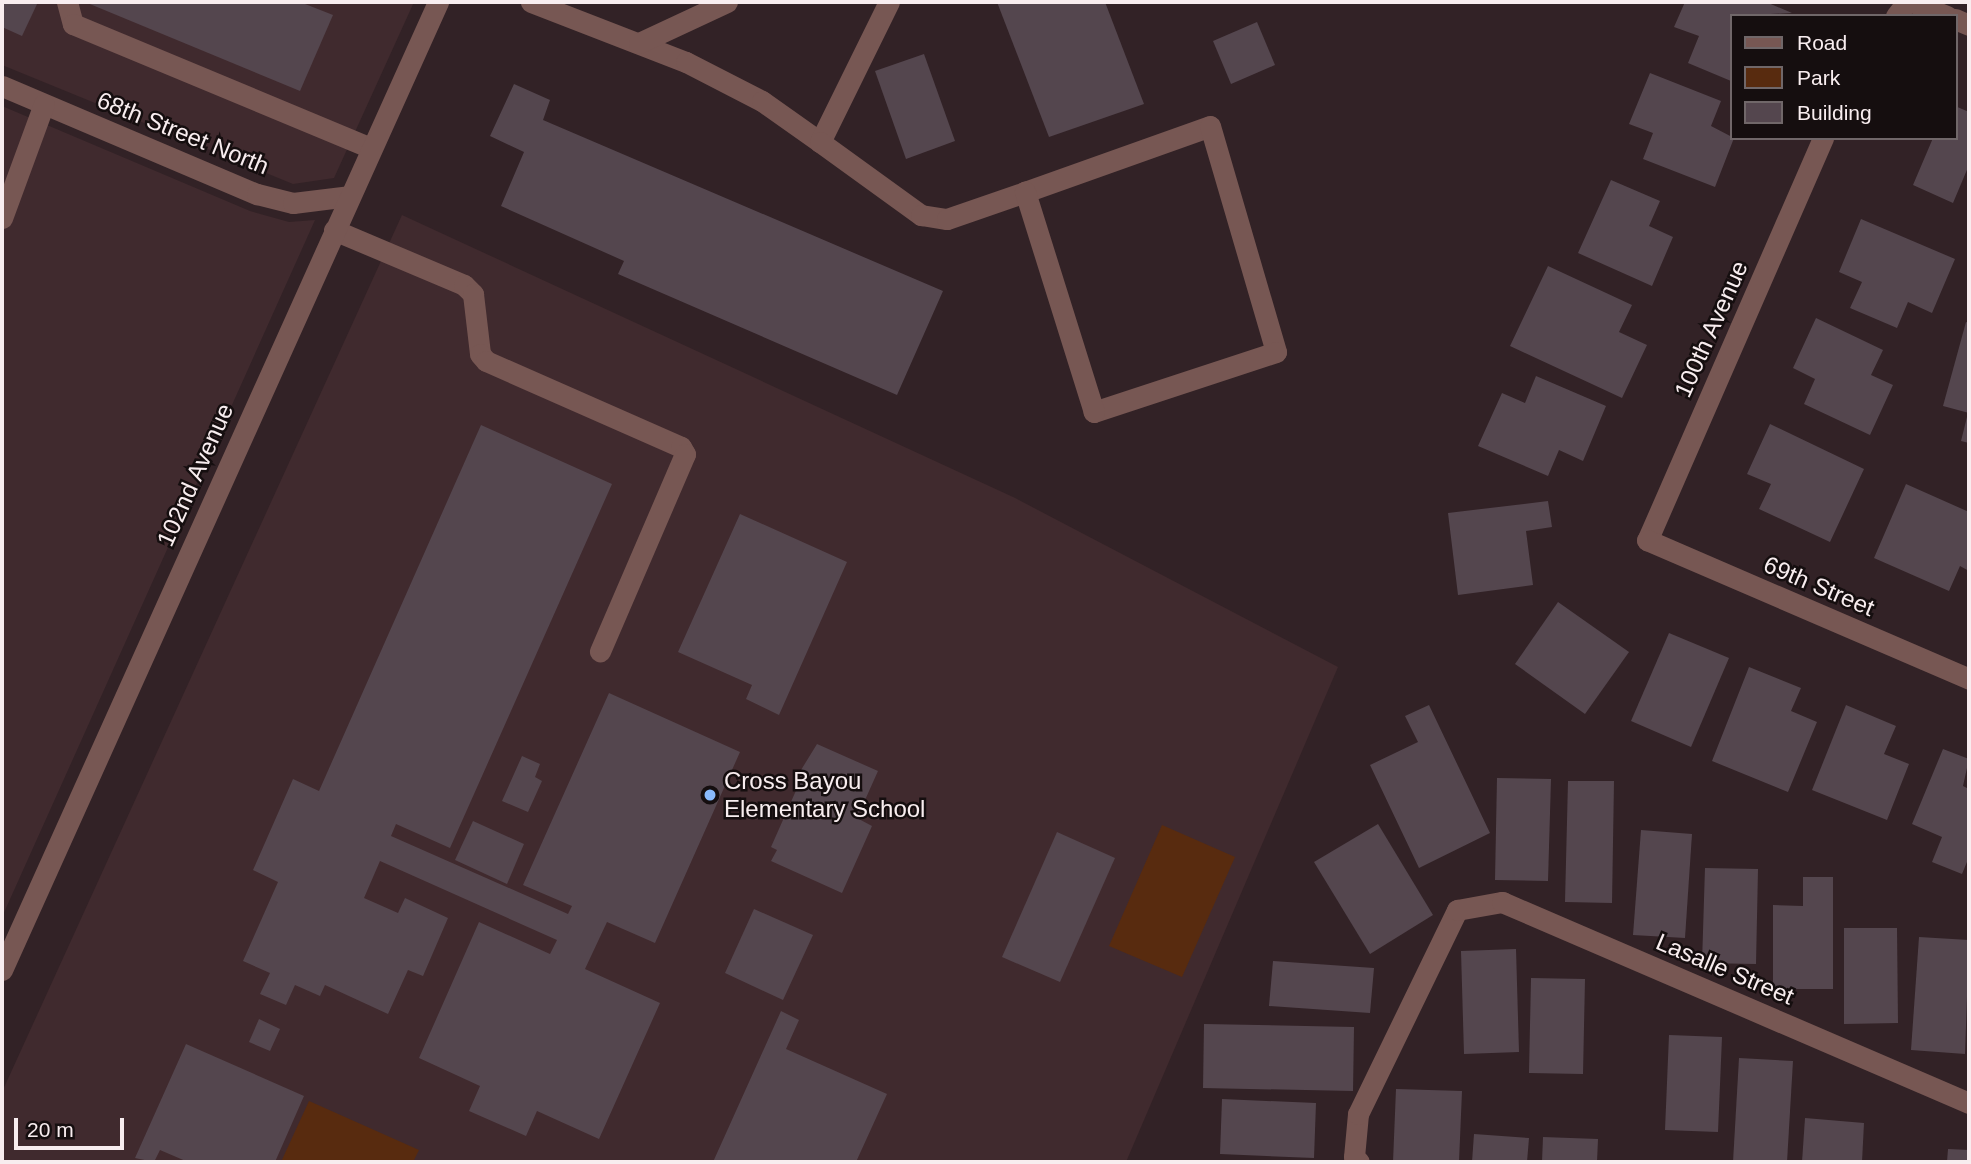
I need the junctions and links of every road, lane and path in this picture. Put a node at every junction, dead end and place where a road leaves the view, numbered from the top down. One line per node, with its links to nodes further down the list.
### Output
1 (66, 2): 13 (street)
2 (438, 2): 13 (street, 102nd Avenue)
3 (531, 2): 8 (street)
4 (727, 2): 8 (street)
5 (889, 2): 12 (street)
6 (1910, 2): 7 (street)
7 (1942, 14)
8 (639, 43): 12 (street)
9 (2, 86): 10 (street, 68th Street North)
10 (44, 104): 15 (street, 68th Street North); 16 (street)
11 (1821, 140): 18 (street, 100th Avenue)
12 (820, 142): 14 (street)
13 (371, 148): 15 (street, 102nd Avenue)
14 (1025, 192): 14 (street)
15 (349, 196): 17 (street, 102nd Avenue)
16 (2, 218)
17 (334, 230): 19 (street); 21 (street, 102nd Avenue)
18 (1647, 540): 20 (street, 69th Street)
19 (600, 651)
20 (1969, 679)
21 (10, 930): 22 (street, 102nd Avenue)
22 (2, 970)
23 (1969, 1103): 24 (street, Lasalle Street)
24 (1356, 1159)

